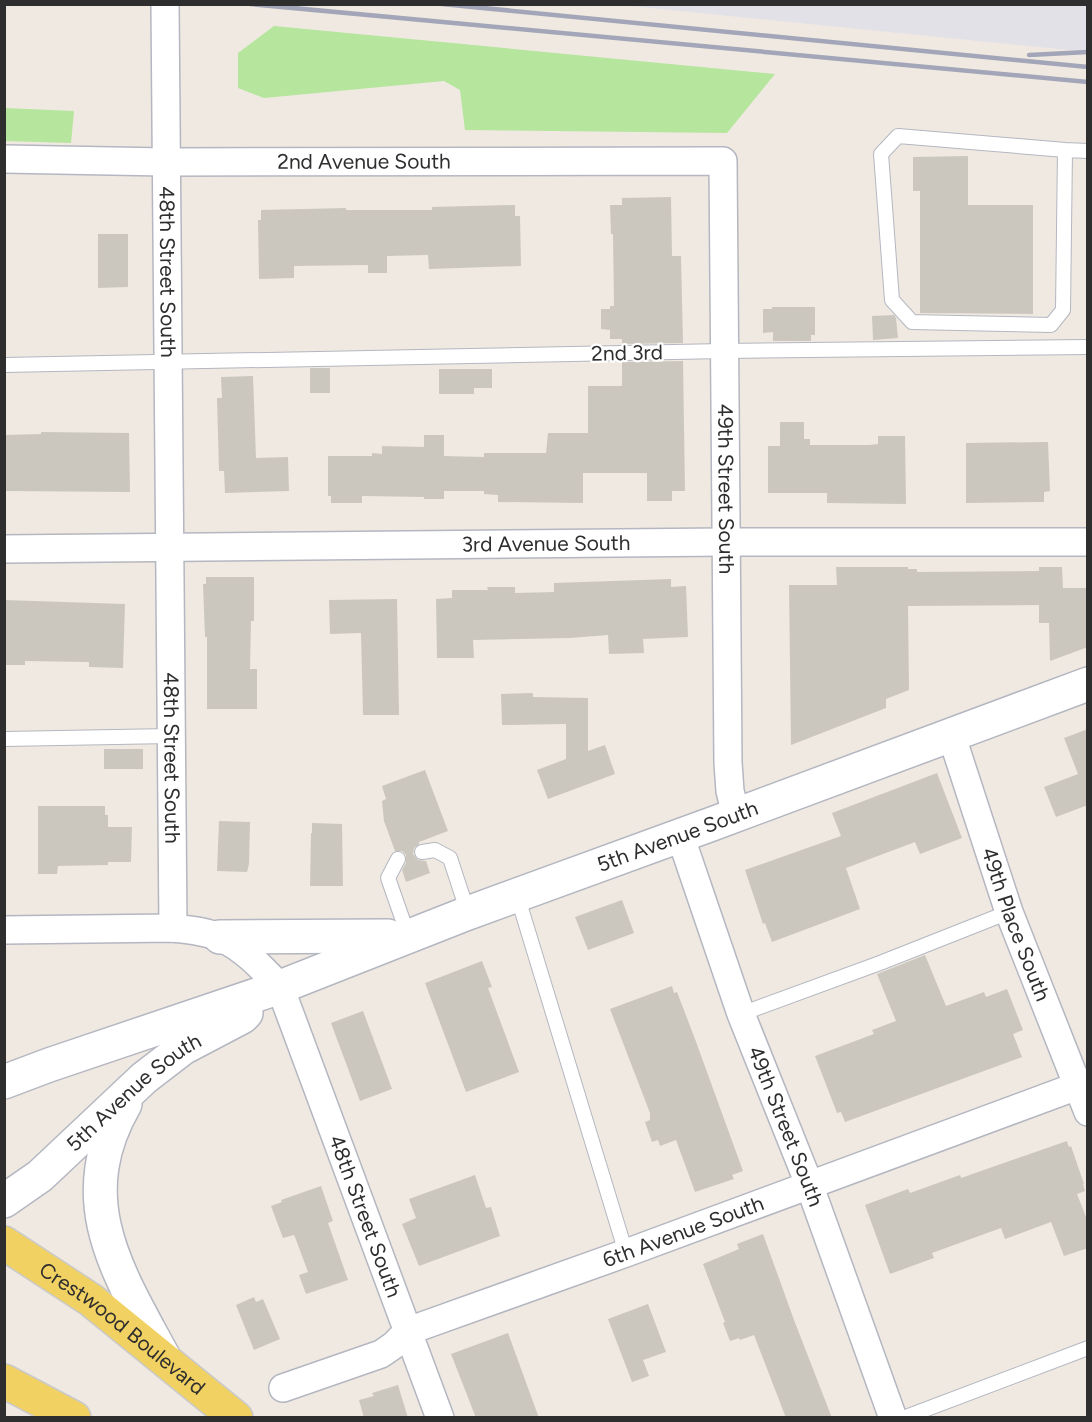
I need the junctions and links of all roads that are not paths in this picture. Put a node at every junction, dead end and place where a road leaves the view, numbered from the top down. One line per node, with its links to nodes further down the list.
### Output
1 (165, 4): 6 (street, 48th Street South)
2 (1065, 150): 2 (lane); 3 (lane)
3 (1088, 151)
4 (4, 159): 6 (street, 2nd Avenue South)
5 (723, 161): 6 (street, 2nd Avenue South); 8 (street, 49th Street South)
6 (165, 162): 9 (street, 48th Street South)
7 (1088, 347): 8 (lane, 2nd 3rd)
8 (724, 351): 9 (lane, 2nd 3rd); 11 (street, 49th Street South)
9 (167, 362): 10 (lane, 2nd 3rd); 13 (street, 48th Street South)
10 (4, 365)
11 (726, 542): 12 (street, 3rd Avenue South); 13 (street, 3rd Avenue South); 19 (street, 49th Street South)
12 (1088, 542)
13 (169, 548): 14 (street, 3rd Avenue South); 17 (street, 48th Street South)
14 (4, 549)
15 (1088, 684): 16 (street, 5th Avenue South)
16 (951, 734): 19 (street, 5th Avenue South); 24 (street, 49th Place South)
17 (171, 736): 18 (lane); 26 (street, 48th Street South)
18 (4, 739)
19 (736, 815): 20 (street, 5th Avenue South)
20 (680, 835): 23 (street, 5th Avenue South); 31 (street, 49th Street South)
21 (422, 852): 25 (lane)
22 (398, 859): 28 (lane)
23 (517, 895): 25 (street, 5th Avenue South); 39 (lane)
24 (1008, 912): 31 (lane); 34 (street, 49th Place South)
25 (468, 913): 28 (street, 5th Avenue South)
26 (173, 928): 27 (street); 29 (street, 48th Street South)
27 (4, 930)
28 (408, 935): 29 (street); 30 (street, 5th Avenue South)
29 (220, 937): 30 (street, 48th Street South)
30 (274, 988): 32 (street, 5th Avenue South); 33 (street, 5th Avenue South); 40 (street, 48th Street South)
31 (741, 1014): 36 (street, 49th Street South)
32 (144, 1078): 37 (street, 5th Avenue South); 42 (street)
33 (4, 1082)
34 (1082, 1084): 35 (street, 49th Place South); 36 (street, 6th Avenue South)
35 (1088, 1112)
36 (809, 1184): 39 (street, 6th Avenue South); 48 (street, 49th Street South)
37 (4, 1202)
38 (4, 1243): 42 (main road, Crestwood Boulevard)
39 (626, 1253): 40 (street, 6th Avenue South)
40 (408, 1331): 44 (street, 6th Avenue South); 47 (street, 48th Street South)
41 (1088, 1348): 49 (lane)
42 (163, 1356): 46 (main road, Crestwood Boulevard)
43 (4, 1381): 45 (main road)
44 (283, 1388)
45 (74, 1418)
46 (236, 1418)
47 (440, 1418)
48 (893, 1418)
49 (903, 1418)

